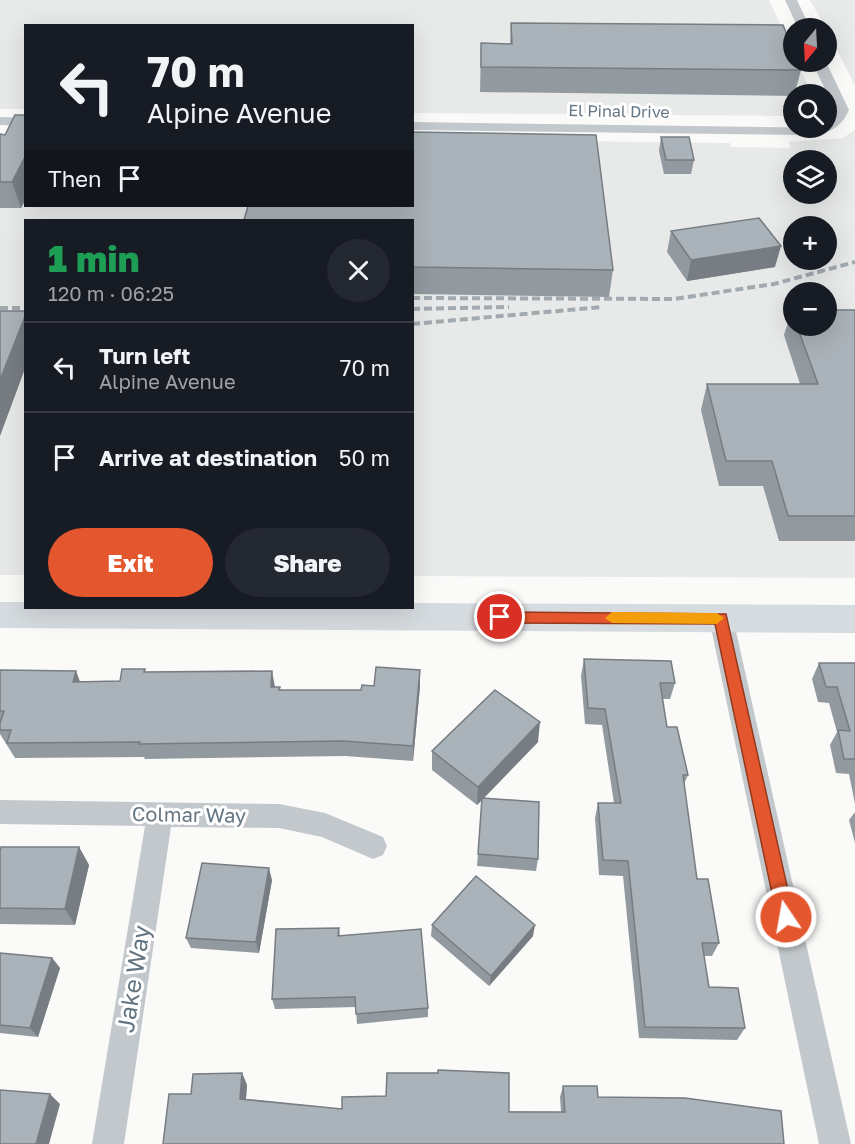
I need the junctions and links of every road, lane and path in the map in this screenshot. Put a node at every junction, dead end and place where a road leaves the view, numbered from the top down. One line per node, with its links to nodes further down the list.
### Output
1 (791, 0): 2 (street)
2 (799, 18)
3 (837, 100): 4 (street, El Pinal Drive)
4 (837, 120)
5 (0, 121): 6 (street)
6 (24, 122)
7 (414, 126): 8 (street, El Pinal Drive)
8 (783, 131)
9 (0, 615): 10 (street)
10 (721, 618): 11 (street); 16 (street)
11 (855, 619)
12 (0, 812): 13 (street, Colmar Way)
13 (160, 814): 14 (street, Colmar Way); 15 (street, Jake Way)
14 (373, 846)
15 (108, 1144)
16 (835, 1144)

